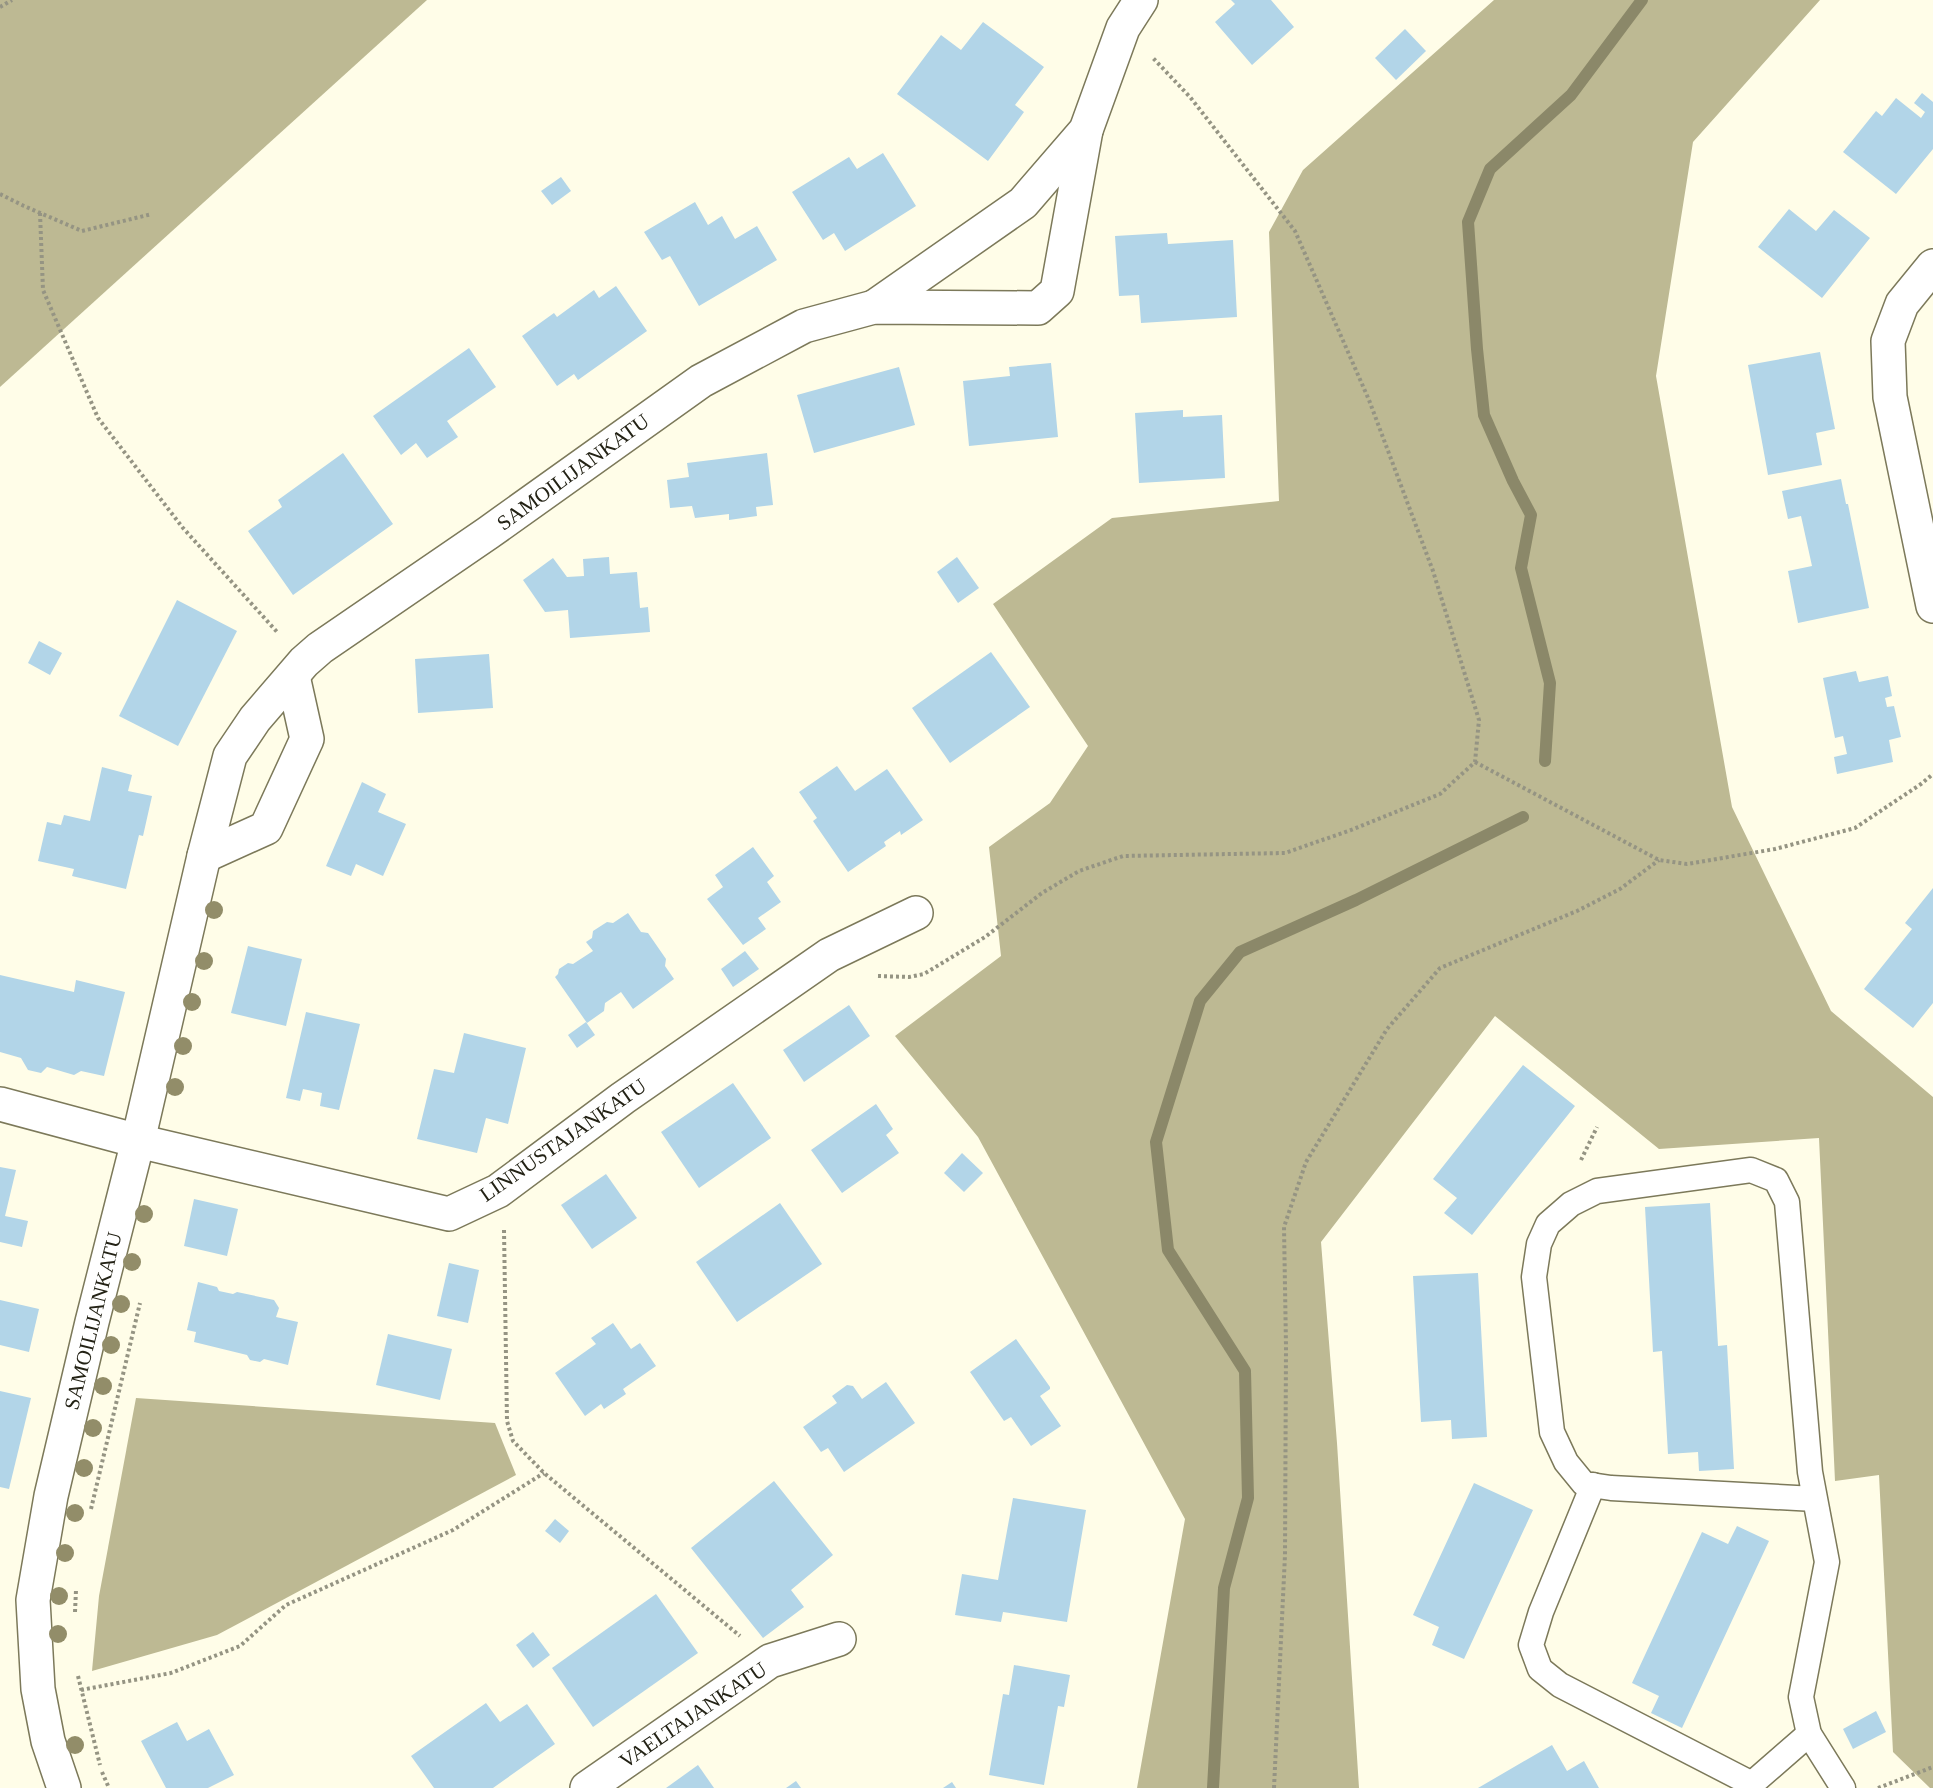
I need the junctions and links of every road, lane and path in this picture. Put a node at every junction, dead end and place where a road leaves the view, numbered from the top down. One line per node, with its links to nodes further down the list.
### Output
1 (12, 0): 3 (path)
2 (1142, 0): 4 (street, SAMOILIJANKATU)
3 (0, 7)
4 (1123, 28): 5 (street, SAMOILIJANKATU); 13 (path)
5 (1086, 130): 10 (street, SAMOILIJANKATU); 10 (street, SAMOILIJANKATU)
6 (0, 194): 7 (path)
7 (40, 213): 8 (path); 12 (path)
8 (152, 214)
9 (1933, 266): 11 (street)
10 (874, 307): 12 (street, SAMOILIJANKATU)
11 (1933, 606)
12 (298, 669): 15 (street, SAMOILIJANKATU); 15 (street)
13 (1475, 762): 16 (path); 18 (path)
14 (1933, 774): 16 (path)
15 (204, 856): 20 (street, SAMOILIJANKATU)
16 (1659, 860): 39 (path)
17 (916, 913): 21 (street, LINNUSTAJANKATU)
18 (959, 953)
19 (0, 1104): 20 (street, LINNUSTAJANKATU)
20 (138, 1141): 21 (street, LINNUSTAJANKATU); 36 (street, SAMOILIJANKATU)
21 (498, 1191): 23 (path)
22 (141, 1298): 26 (path)
23 (544, 1473): 30 (path); 32 (path)
24 (1593, 1485): 25 (lane); 25 (lane); 35 (lane)
25 (1815, 1500): 33 (lane)
26 (89, 1514)
27 (77, 1581): 28 (path)
28 (75, 1614)
29 (839, 1639): 30 (street, VAELTAJANKATU)
30 (770, 1661): 38 (street, VAELTAJANKATU)
31 (78, 1671): 32 (path)
32 (81, 1690): 37 (path)
33 (1809, 1734): 35 (lane); 40 (lane)
34 (1933, 1767): 41 (path)
35 (1749, 1786)
36 (64, 1788)
37 (109, 1788)
38 (587, 1788)
39 (1274, 1788)
40 (1843, 1788)
41 (1878, 1788)

